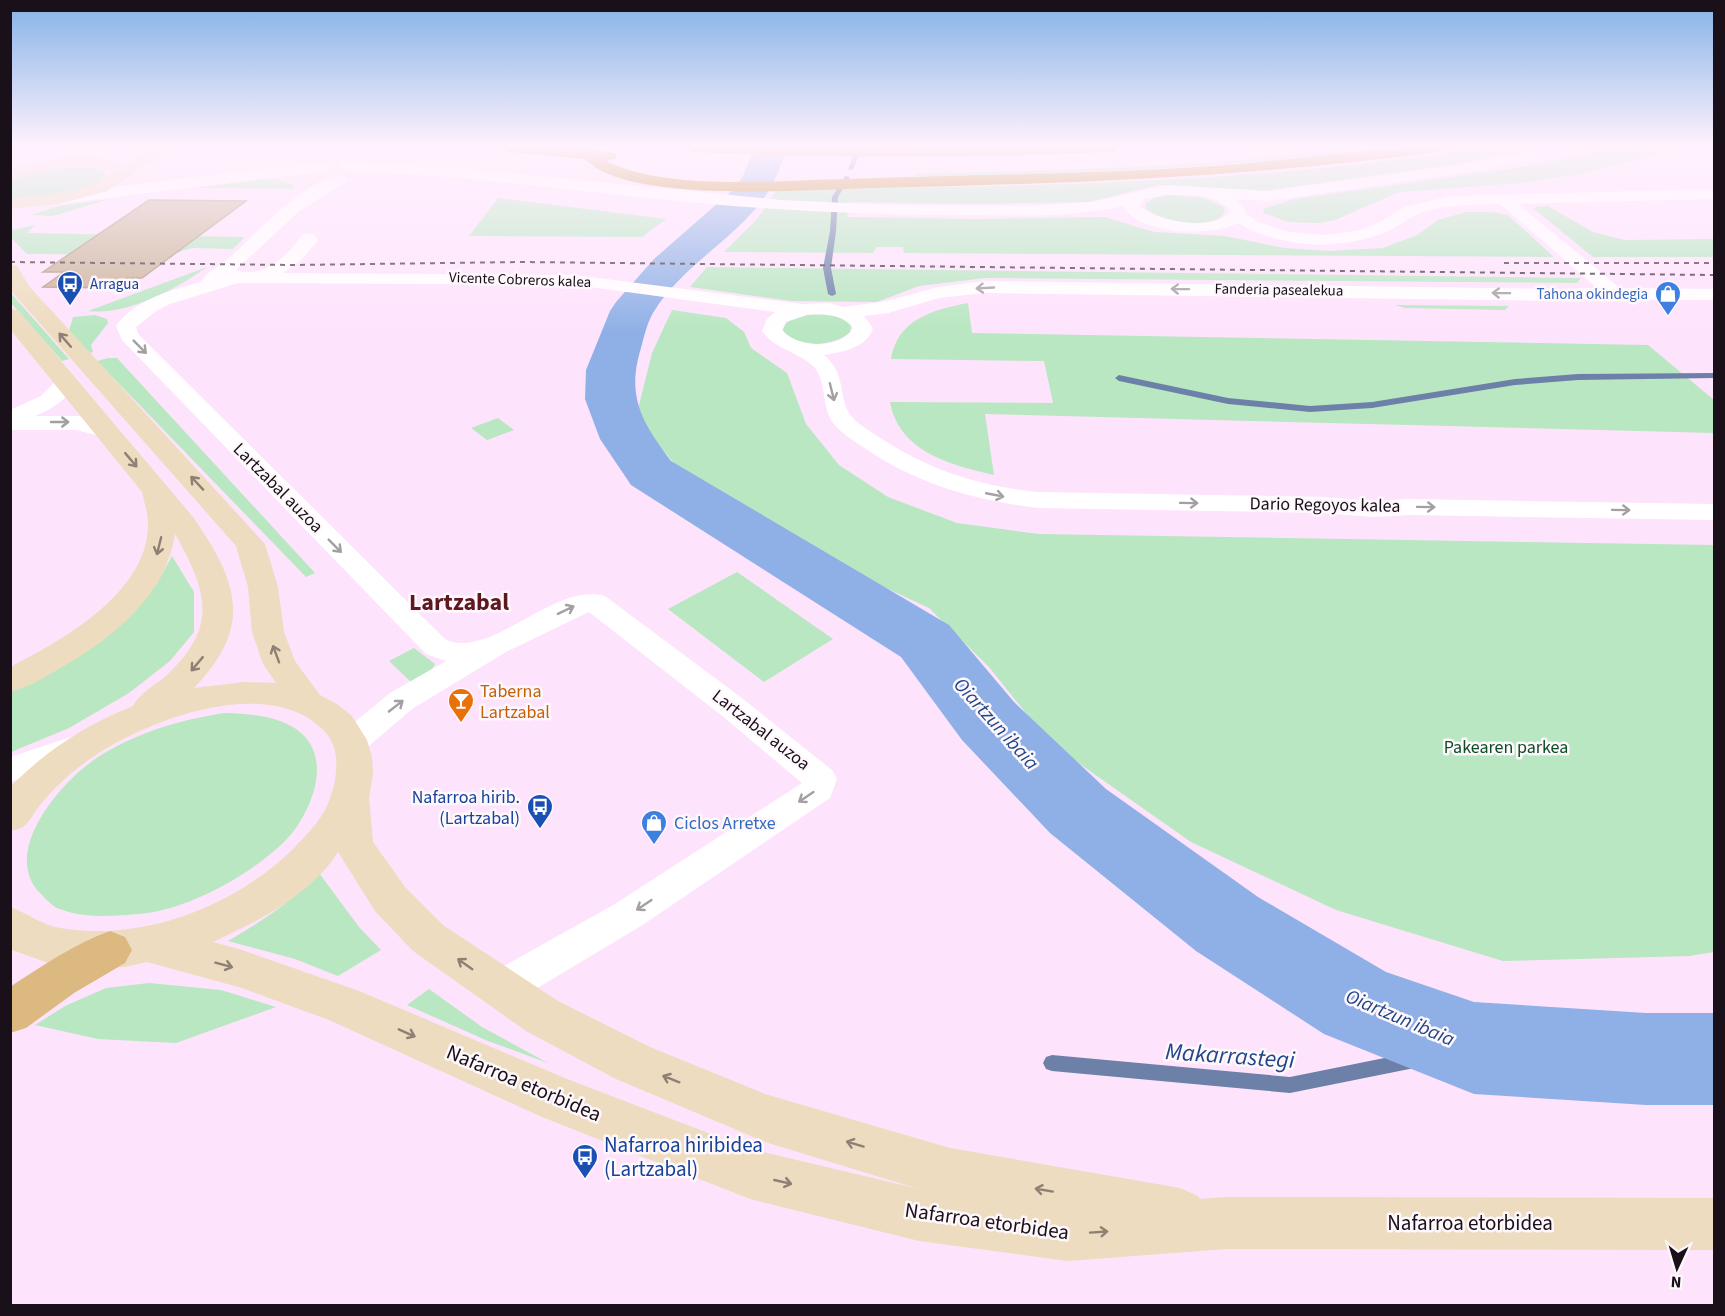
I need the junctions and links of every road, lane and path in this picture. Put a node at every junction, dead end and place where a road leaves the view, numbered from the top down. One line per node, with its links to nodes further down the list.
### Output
1 (27, 208): 11 (main road)
2 (293, 208): 12 (street)
3 (857, 208): 4 (street)
4 (998, 208)
5 (1100, 208): 14 (street)
6 (1133, 208): 14 (street)
7 (1237, 208): 13 (street)
8 (1244, 208): 13 (street)
9 (1419, 208): 16 (street)
10 (1515, 208): 23 (street)
11 (10, 214)
12 (287, 214): 17 (street); 18 (street)
13 (1238, 214): 15 (street); 16 (street)
14 (1140, 215): 15 (street)
15 (1204, 227): 16 (street)
16 (1265, 231)
17 (296, 236): 18 (street); 19 (street)
18 (257, 243): 21 (street)
19 (286, 264): 21 (street); 22 (street)
20 (10, 270): 39 (main road, one-way to 20)
21 (235, 275): 22 (street, Vicente Cobreros kalea); 37 (street, Lartzabal auzoa, one-way to 37)
22 (313, 278): 25 (street, Vicente Cobreros kalea)
23 (1616, 294): 24 (street, Fanderia pasealekua); 27 (street, Fanderia pasealekua, one-way to 27)
24 (1714, 295)
25 (721, 300): 26 (street, Vicente Cobreros kalea); 29 (street, Vicente Cobreros kalea)
26 (804, 310): 27 (street, Fanderia pasealekua); 29 (street)
27 (845, 312): 30 (street)
28 (10, 315): 31 (main road)
29 (773, 326): 30 (street, Vicente Cobreros kalea)
30 (800, 347): 36 (street, Dario Regoyos kalea, one-way to 36)
31 (67, 383): 32 (street); 34 (main road)
32 (10, 417)
33 (10, 423): 34 (street, one-way to 34)
34 (107, 431): 35 (main road, one-way to 35)
35 (156, 490): 38 (main road, one-way to 38); 40 (main road, one-way to 40)
36 (1714, 512)
37 (496, 645): 42 (street, Lartzabal auzoa, one-way to 37); 48 (street, Lartzabal auzoa, one-way to 48)
38 (10, 681)
39 (308, 703): 40 (main road); 42 (main road)
40 (125, 723): 41 (main road)
41 (91, 742): 43 (street); 45 (main road)
42 (351, 743): 44 (main road)
43 (10, 770)
44 (350, 798): 47 (main road); 48 (main road, Nafarroa etorbidea, one-way to 44)
45 (10, 816)
46 (10, 925): 47 (main road)
47 (128, 947): 49 (main road); 50 (main road, Nafarroa etorbidea, one-way to 50)
48 (500, 989): 50 (main road, Nafarroa etorbidea, one-way to 48)
49 (10, 1013)
50 (1226, 1222): 51 (main road, Nafarroa etorbidea)
51 (1714, 1224)

